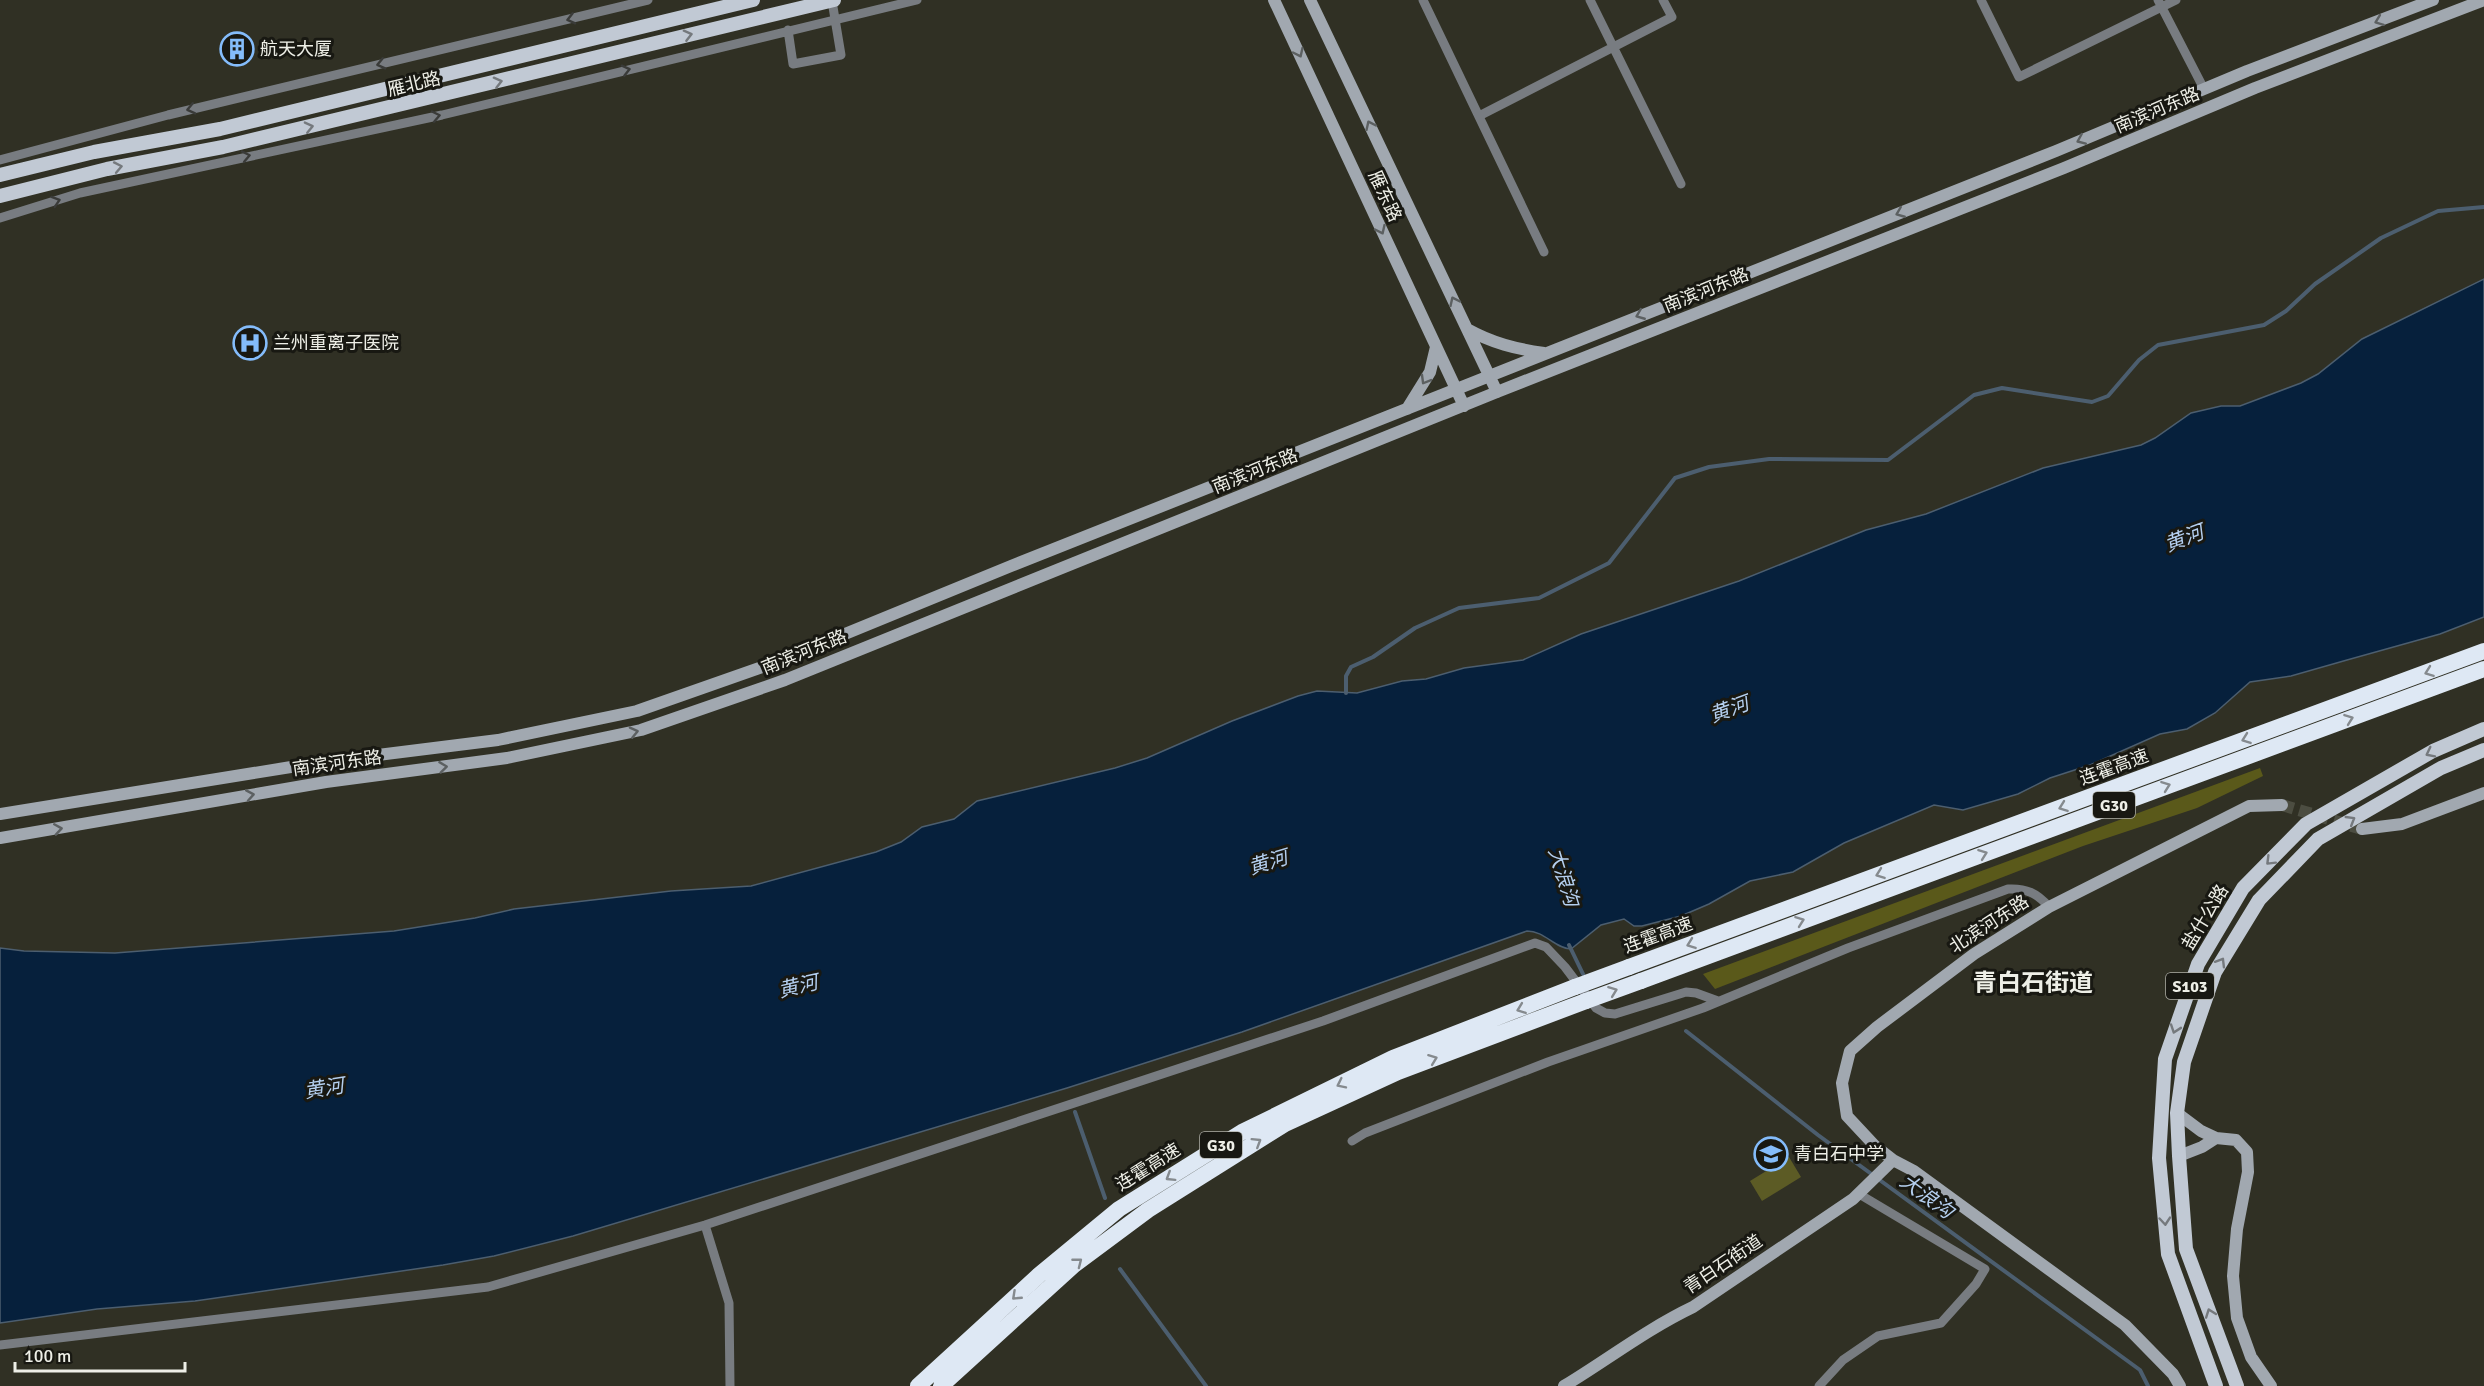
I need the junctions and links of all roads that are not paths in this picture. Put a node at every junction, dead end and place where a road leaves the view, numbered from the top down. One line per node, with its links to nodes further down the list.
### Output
1 (648, 0): 22 (street, one-way to 22)
2 (753, 0): 23 (main road, 雁北路)
3 (833, 0): 15 (street); 25 (main road, 雁北路, one-way to 3)
4 (917, 0): 15 (street)
5 (1274, 0): 29 (main road, 雁东路, one-way to 29)
6 (1310, 0): 28 (main road, 雁东路, one-way to 6)
7 (1424, 0): 21 (street)
8 (1590, 0): 17 (street)
9 (1663, 0): 17 (street)
10 (1981, 0): 14 (street)
11 (2176, 0): 14 (street)
12 (2433, 0): 18 (main road, 南滨河东路, one-way to 18)
13 (2484, 0): 19 (main road, 南滨河东路)
14 (2159, 4): 20 (street)
15 (835, 20): 16 (street); 16 (street)
16 (788, 30): 26 (street, one-way to 16)
17 (1613, 47): 21 (street); 24 (street)
18 (2247, 71): 19 (main road); 20 (main road, 南滨河东路)
19 (2255, 88): 33 (main road, 南滨河东路)
20 (2204, 89): 30 (main road, 南滨河东路, one-way to 30)
21 (1479, 116): 27 (street)
22 (0, 160)
23 (0, 176)
24 (1681, 184)
25 (0, 196)
26 (0, 218)
27 (1544, 252)
28 (1467, 329): 30 (main road); 31 (main road, 雁东路)
29 (1436, 347): 32 (main road, 雁东路); 35 (main road, one-way to 35)
30 (1545, 353): 31 (main road, 南滨河东路)
31 (1489, 375): 32 (main road, 南滨河东路); 33 (main road, 雁东路)
32 (1455, 389): 34 (main road, 雁东路); 35 (main road, 南滨河东路)
33 (1497, 392): 34 (main road, 南滨河东路)
34 (1464, 406): 37 (main road, 南滨河东路)
35 (1407, 410): 36 (main road, 南滨河东路)
36 (1011, 566): 37 (main road); 44 (main road, 南滨河东路)
37 (1014, 585): 46 (main road, 南滨河东路, one-way to 37)
38 (2484, 651): 59 (highway, 连霍高速 / G30, one-way to 59, bridge)
39 (2484, 669): 60 (highway, 连霍高速 / G30, one-way to 39, bridge)
40 (2484, 729): 57 (main road, 盐什公路 / S103, one-way to 57)
41 (2484, 750): 49 (main road, 盐什公路 / S103, one-way to 41)
42 (2484, 793): 45 (main road)
43 (2282, 805): 47 (main road, 北滨河东路)
44 (0, 814)
45 (2362, 829)
46 (0, 838)
47 (2049, 907): 48 (street); 53 (main road, 北滨河东路)
48 (1718, 1001): 51 (street); 55 (street)
49 (2177, 1113): 50 (main road); 52 (main road, 盐什公路 / S103)
50 (2216, 1138): 52 (main road); 65 (main road)
51 (1352, 1141)
52 (2179, 1156): 64 (main road, 盐什公路 / S103, one-way to 52)
53 (1889, 1164): 54 (main road, 青白石街道); 63 (main road)
54 (1862, 1190): 61 (main road, 青白石街道); 62 (street)
55 (705, 1225): 56 (street); 58 (street)
56 (0, 1345)
57 (2214, 1381)
58 (730, 1386)
59 (918, 1386)
60 (941, 1386)
61 (1564, 1386)
62 (1819, 1386)
63 (2180, 1386)
64 (2237, 1386)
65 (2271, 1386)

